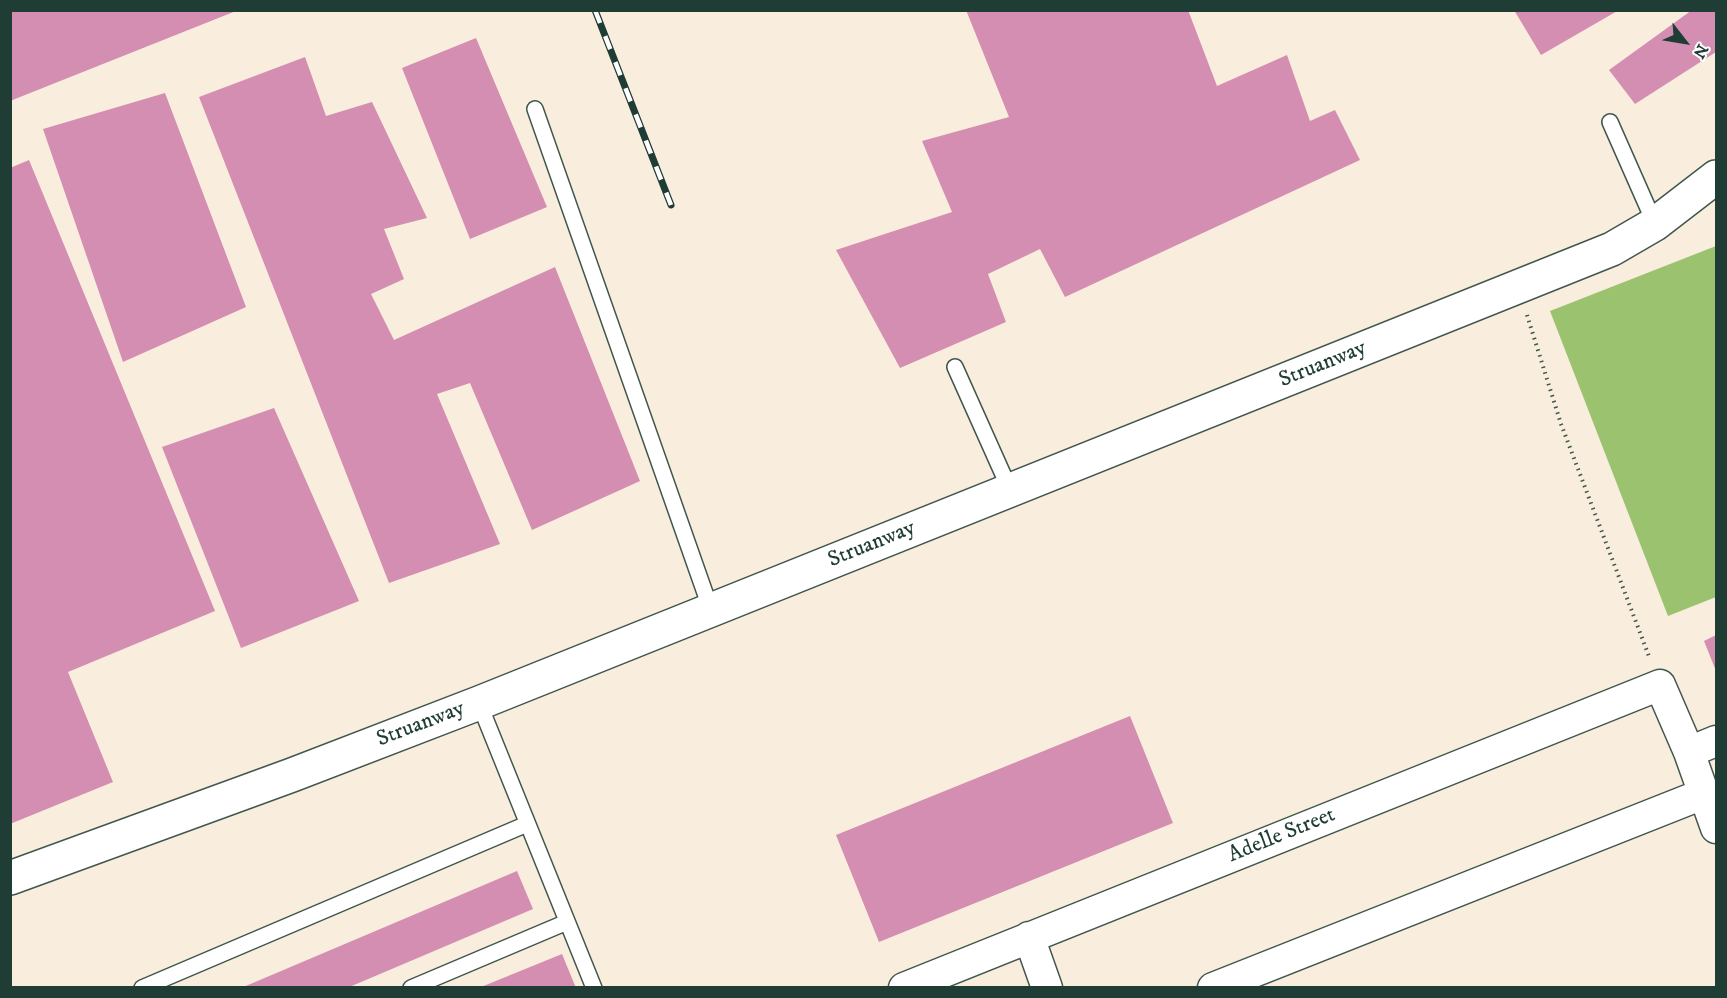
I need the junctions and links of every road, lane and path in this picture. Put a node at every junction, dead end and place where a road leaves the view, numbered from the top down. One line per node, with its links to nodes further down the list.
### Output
1 (535, 109): 8 (lane)
2 (1610, 122): 4 (lane)
3 (1716, 177): 4 (street, Struanway)
4 (1655, 224): 5 (street, Struanway)
5 (1518, 287): 7 (street, Struanway); 9 (path)
6 (955, 367): 7 (lane)
7 (1010, 490): 8 (street, Struanway)
8 (711, 610): 10 (street, Struanway)
9 (1660, 684): 12 (street); 18 (street, Adelle Street)
10 (479, 703): 14 (lane); 16 (street, Struanway)
11 (1716, 741): 12 (street)
12 (1689, 752): 13 (street)
13 (1703, 794): 15 (street); 24 (street)
14 (527, 824): 17 (lane); 19 (lane)
15 (1716, 828)
16 (10, 878)
17 (567, 922): 20 (lane); 21 (lane)
18 (1029, 937): 22 (street, Adelle Street); 23 (street)
19 (142, 987)
20 (411, 987)
21 (594, 987)
22 (904, 987)
23 (1047, 987)
24 (1213, 987)

